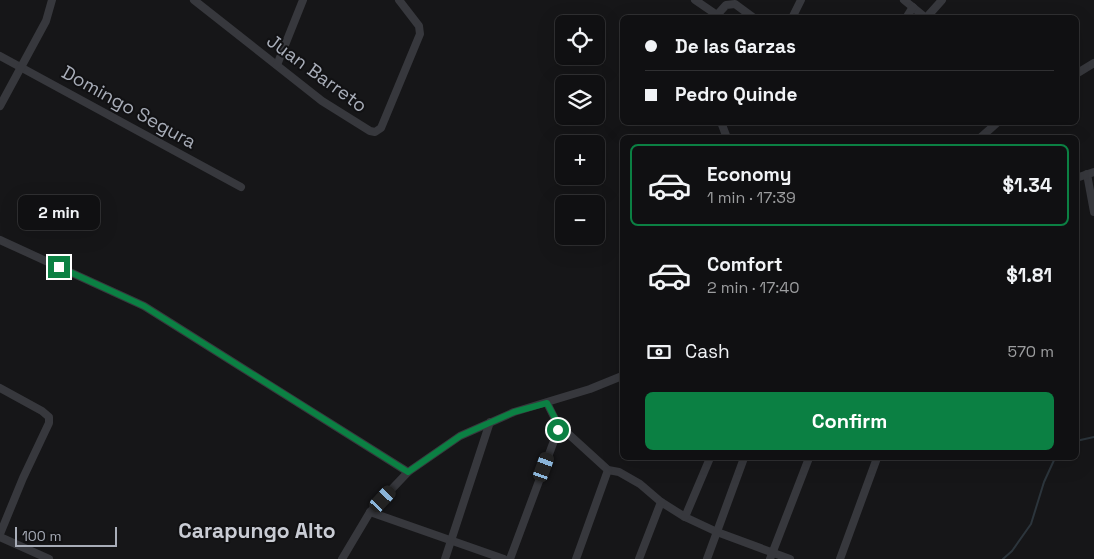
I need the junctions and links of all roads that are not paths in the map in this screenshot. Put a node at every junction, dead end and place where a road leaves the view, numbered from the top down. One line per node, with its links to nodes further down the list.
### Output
1 (52, 0): 20 (street)
2 (194, 0): 19 (street, Juan Barreto)
3 (303, 0): 19 (street)
4 (399, 0): 19 (street, Juan Barreto)
5 (695, 0): 10 (street)
6 (801, 0): 13 (street)
7 (904, 0): 9 (street)
8 (942, 0): 16 (street)
9 (913, 7): 14 (street); 15 (street)
10 (715, 15)
11 (717, 15): 12 (street)
12 (750, 15)
13 (794, 15)
14 (908, 15)
15 (922, 15)
16 (929, 15)
17 (0, 56): 20 (street, Domingo Segura)
18 (1094, 63): 21 (street)
19 (277, 65)
20 (21, 67): 22 (street); 26 (street, Domingo Segura)
21 (1079, 72)
22 (0, 106)
23 (995, 125): 24 (street)
24 (983, 135)
25 (1090, 173): 27 (street)
26 (241, 187)
27 (1094, 212)
28 (0, 240): 39 (street)
29 (620, 377): 31 (street)
30 (0, 388): 44 (street)
31 (547, 403): 32 (street); 33 (street)
32 (490, 422): 39 (street); 45 (street)
33 (560, 428): 38 (street); 51 (street)
34 (709, 460): 42 (street)
35 (743, 460): 43 (street)
36 (807, 460): 46 (street)
37 (876, 460): 56 (street)
38 (608, 470): 40 (street); 52 (street)
39 (408, 472): 41 (street)
40 (661, 502): 42 (street); 53 (street)
41 (370, 512): 45 (street); 48 (street)
42 (685, 517): 43 (street)
43 (717, 532): 46 (street); 54 (street)
44 (0, 536): 47 (street)
45 (451, 540): 49 (street); 50 (street)
46 (771, 556): 55 (street)
47 (49, 559)
48 (342, 559)
49 (445, 559)
50 (504, 559)
51 (510, 559)
52 (576, 559)
53 (639, 559)
54 (707, 559)
55 (790, 559)
56 (840, 559)

